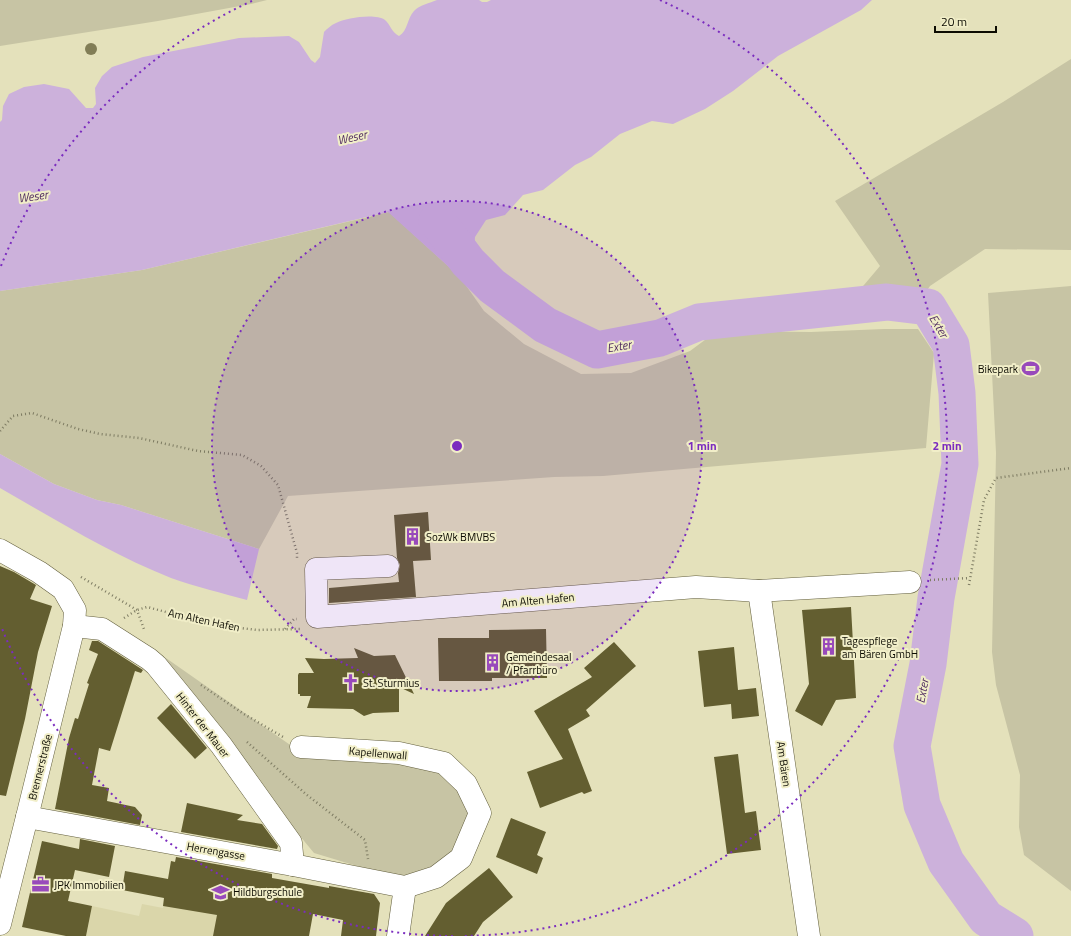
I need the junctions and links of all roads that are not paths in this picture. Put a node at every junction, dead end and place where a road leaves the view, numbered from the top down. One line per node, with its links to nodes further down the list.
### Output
1 (0, 550): 5 (street)
2 (388, 566): 4 (street, Am Alten Hafen)
3 (910, 582): 4 (street, Am Alten Hafen)
4 (759, 591): 13 (street, Am Bären)
5 (75, 618): 7 (street, Brennerstraße); 9 (street, Hinter der Mauer)
6 (300, 747): 10 (street, Kapellenwall)
7 (28, 817): 8 (street, Brennerstraße); 9 (street, Herrengasse)
8 (8, 862): 11 (street, Brennerstraße)
9 (293, 865): 10 (street, Herrengasse)
10 (405, 887): 12 (street)
11 (0, 924)
12 (398, 936)
13 (809, 936)

